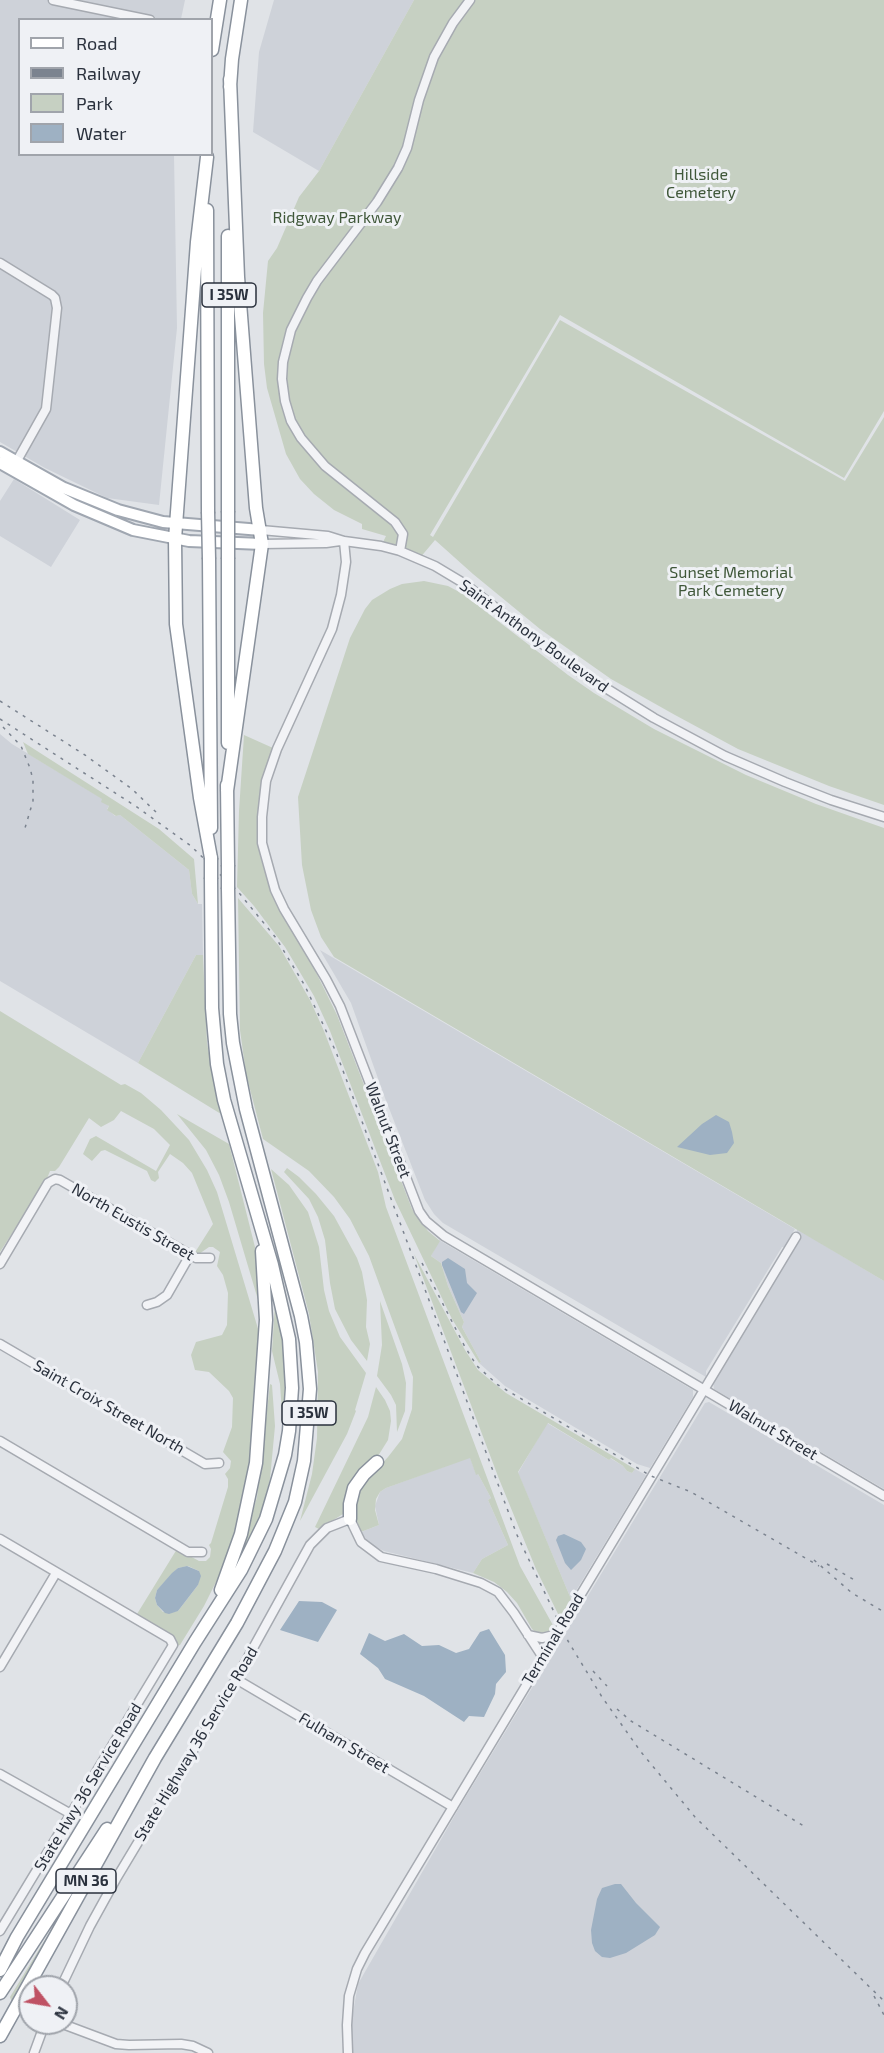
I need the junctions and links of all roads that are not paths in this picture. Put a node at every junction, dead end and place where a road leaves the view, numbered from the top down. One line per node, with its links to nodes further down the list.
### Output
1 (53, 0): 5 (street)
2 (220, 0): 6 (highway)
3 (242, 0): 7 (highway, I 35W)
4 (470, 0): 18 (street)
5 (140, 18)
6 (213, 44)
7 (230, 80): 14 (highway); 19 (highway, I 35W, bridge)
8 (207, 156): 13 (highway); 21 (highway, I 35W, bridge)
9 (0, 263): 12 (street)
10 (0, 452): 12 (main road)
11 (0, 463): 12 (main road)
12 (14, 465): 13 (main road, Saint Anthony Boulevard); 15 (main road, Saint Anthony Boulevard)
13 (176, 523): 14 (main road, Saint Anthony Boulevard); 15 (highway)
14 (261, 530): 16 (street, Saint Anthony Boulevard); 17 (highway)
15 (175, 539): 17 (main road, Saint Anthony Boulevard); 21 (highway)
16 (344, 541): 17 (street, Saint Anthony Boulevard); 18 (street, Saint Anthony Boulevard); 29 (street, Walnut Street)
17 (262, 544): 19 (highway)
18 (400, 551): 20 (street, Saint Anthony Boulevard)
19 (227, 791): 44 (highway, I 35W, bridge)
20 (884, 817)
21 (211, 858): 22 (highway, I 35W, bridge)
22 (254, 1208): 40 (highway); 40 (highway, I 35W)
23 (796, 1237): 29 (street, Terminal Road)
24 (190, 1256): 25 (street, North Eustis Street); 26 (street, North Eustis Street); 27 (street)
25 (210, 1258)
26 (0, 1264)
27 (147, 1305)
28 (0, 1344): 32 (street, Saint Croix Street North)
29 (704, 1389): 33 (street, Walnut Street); 39 (street, Terminal Road)
30 (0, 1441): 36 (street)
31 (377, 1462): 34 (highway)
32 (219, 1463)
33 (884, 1496)
34 (350, 1520): 38 (street); 43 (street, State Highway 36 Service Road)
35 (0, 1539): 37 (street)
36 (202, 1552)
37 (56, 1573): 42 (street); 47 (street, State Hwy 36 Service Road)
38 (528, 1635): 39 (street); 41 (street)
39 (555, 1635): 41 (street, Terminal Road)
40 (195, 1642): 49 (highway, I 35W)
41 (542, 1656): 46 (street, Terminal Road)
42 (0, 1667)
43 (236, 1679): 46 (street, Fulham Street); 52 (street, State Highway 36 Service Road)
44 (155, 1758): 53 (highway, I 35W); 56 (highway, MN 36)
45 (0, 1774): 47 (street)
46 (453, 1807): 59 (street, Terminal Road)
47 (71, 1814): 48 (street, State Hwy 36 Service Road)
48 (0, 1931)
49 (17, 1937): 50 (highway); 51 (highway, I 35W)
50 (0, 1962)
51 (0, 1970)
52 (67, 1975)
53 (0, 1993)
54 (78, 2030): 58 (street)
55 (41, 2035): 57 (street)
56 (0, 2037)
57 (34, 2053)
58 (208, 2053)
59 (348, 2053)

